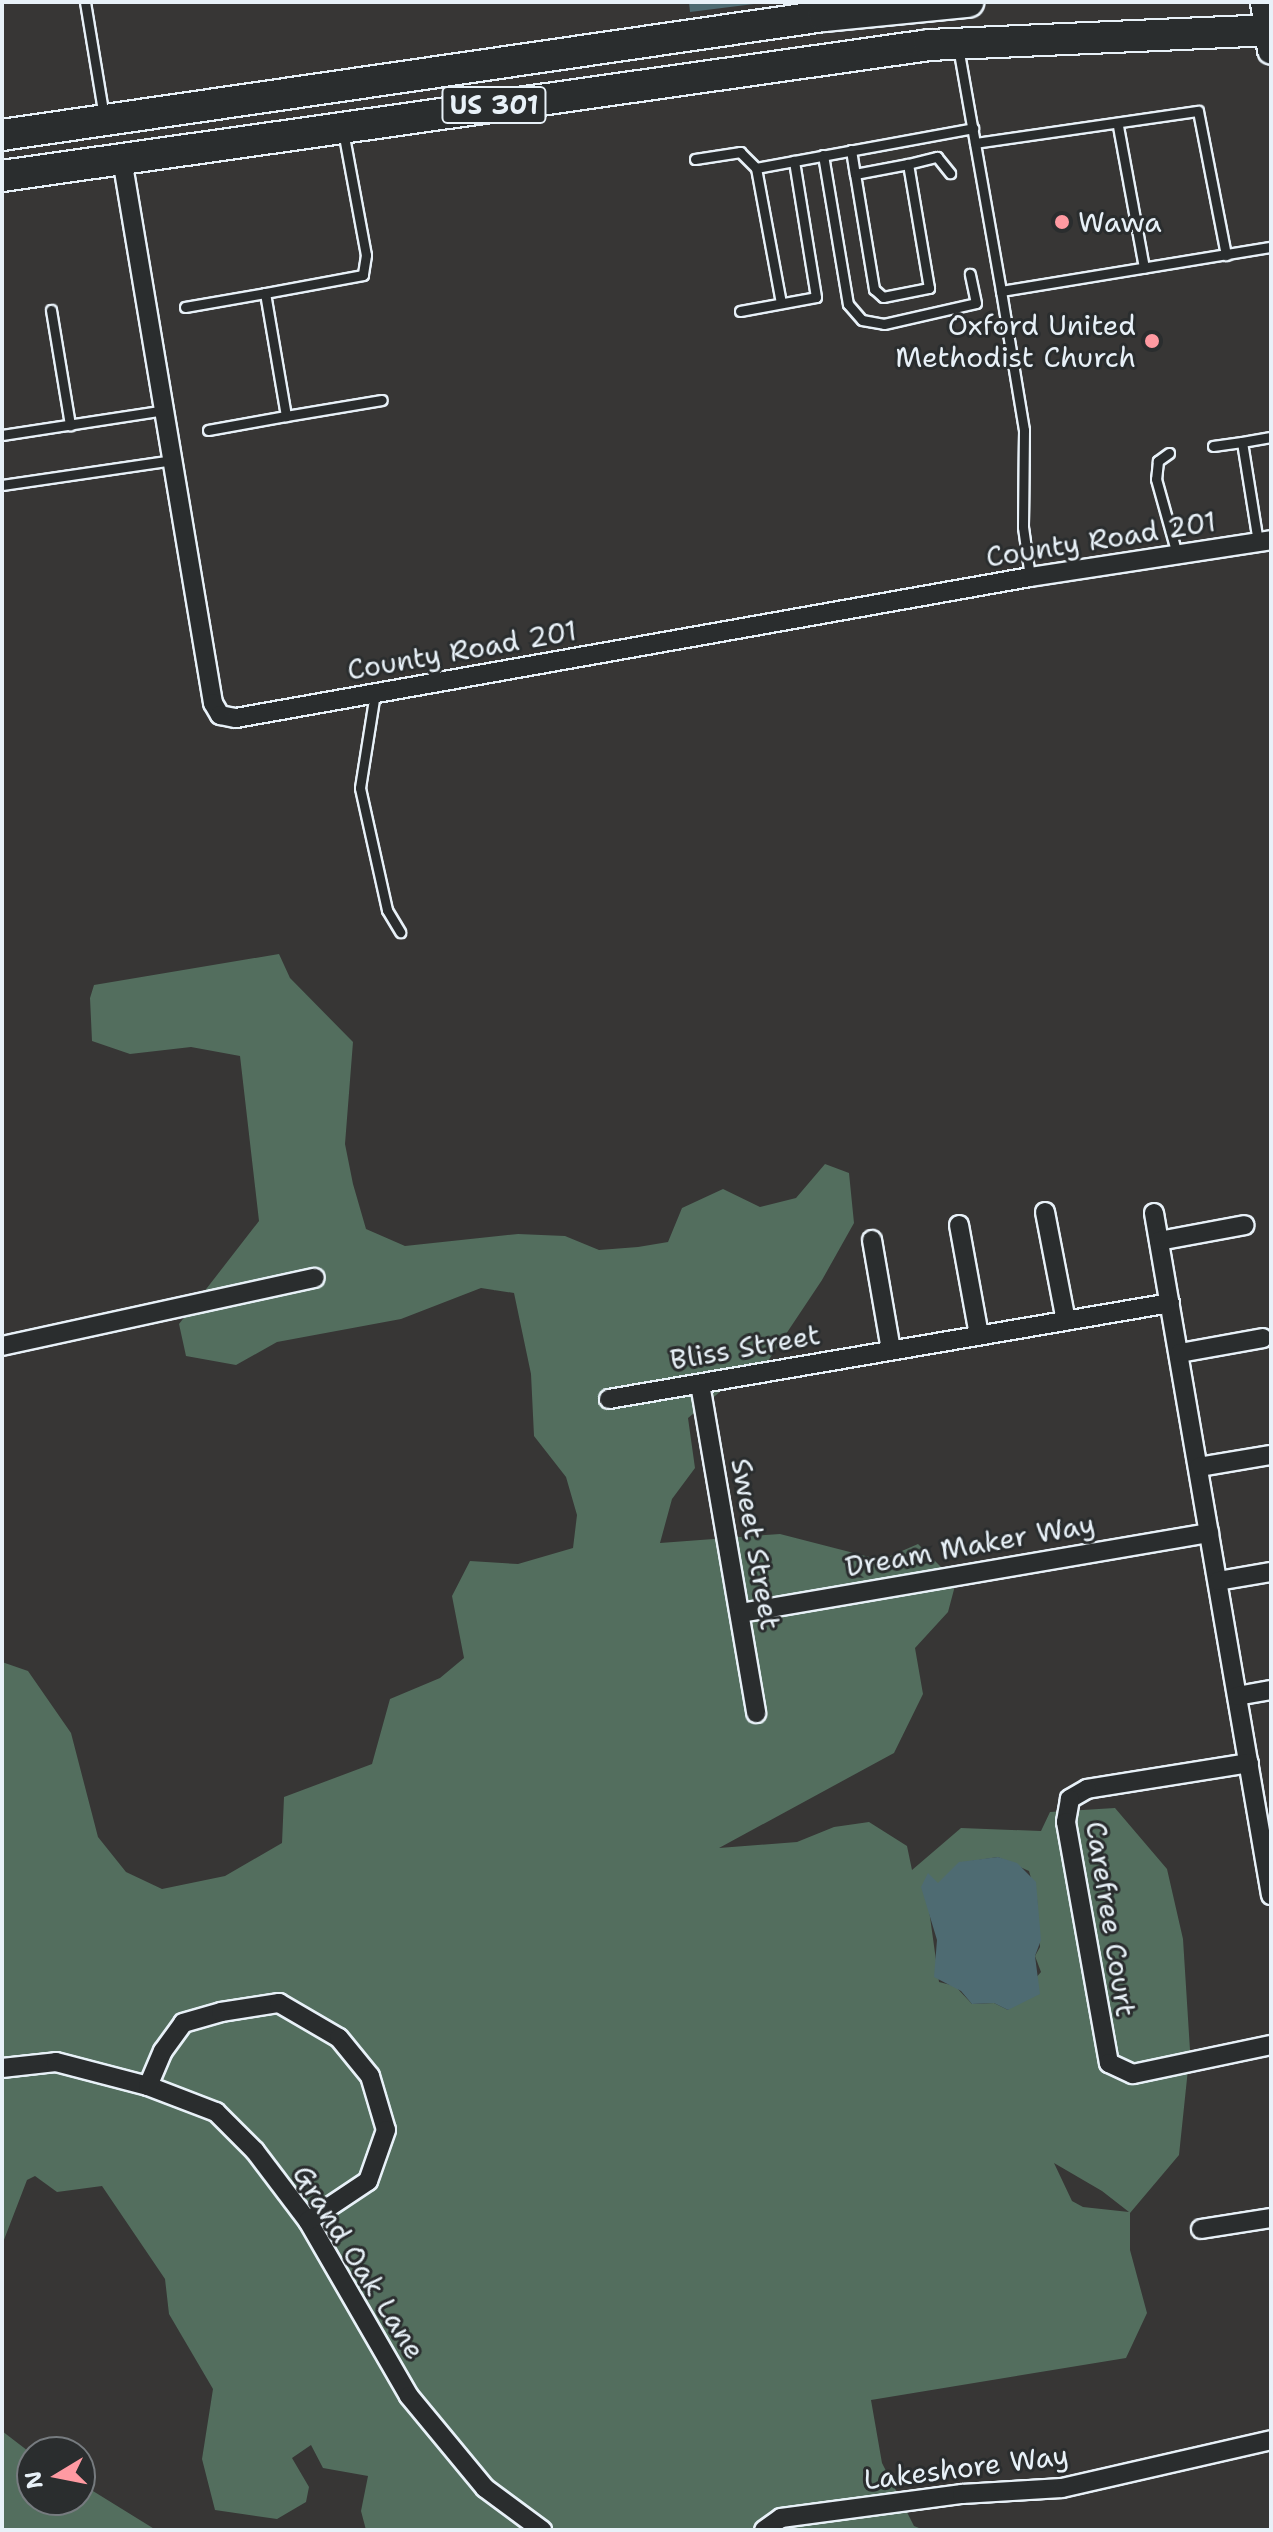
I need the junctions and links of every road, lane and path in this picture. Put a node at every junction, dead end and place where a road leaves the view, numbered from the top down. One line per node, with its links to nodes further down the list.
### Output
1 (85, 2): 10 (lane)
2 (968, 2): 3 (main road, US 301)
3 (893, 5): 5 (main road, US 301)
4 (1268, 28): 6 (main road, US 301)
5 (677, 37): 7 (main road, US 301); 8 (main road)
6 (958, 43): 8 (main road, US 301); 13 (lane)
7 (624, 44): 9 (main road); 10 (main road, US 301)
8 (629, 85): 9 (main road, US 301)
9 (542, 98): 12 (main road, US 301)
10 (105, 120): 14 (main road, US 301); 18 (main road)
11 (1118, 126): 15 (lane); 27 (lane); 28 (lane)
12 (343, 127): 18 (main road, US 301); 31 (lane)
13 (973, 128): 15 (lane); 16 (lane)
14 (2, 135)
15 (975, 143): 30 (lane)
16 (851, 150): 17 (lane); 24 (lane)
17 (823, 155): 20 (lane); 29 (lane)
18 (122, 159): 25 (main road, US 301); 37 (street, County Road 201)
19 (695, 159): 22 (lane)
20 (794, 161): 22 (lane); 32 (lane)
21 (908, 164): 23 (lane); 24 (lane); 24 (lane)
22 (756, 168): 32 (lane)
23 (950, 173)
24 (855, 174)
25 (2, 176)
26 (1271, 247): 27 (lane)
27 (1226, 255): 28 (lane)
28 (1144, 268): 30 (lane)
29 (970, 274)
30 (1001, 291): 50 (lane)
31 (265, 293): 33 (lane); 38 (lane)
32 (781, 303): 35 (lane)
33 (185, 307)
34 (51, 310): 39 (lane)
35 (740, 311)
36 (382, 400): 38 (lane)
37 (166, 410): 39 (lane); 46 (street, County Road 201)
38 (286, 416): 40 (lane)
39 (70, 425): 41 (lane)
40 (208, 430)
41 (2, 435)
42 (1271, 437): 43 (lane)
43 (1242, 442): 44 (lane); 48 (lane)
44 (1213, 446)
45 (1169, 453): 49 (lane)
46 (174, 460): 47 (lane); 51 (street, County Road 201)
47 (2, 485)
48 (1264, 541): 49 (street, County Road 201)
49 (1177, 554): 50 (street, County Road 201)
50 (1030, 577): 51 (street, County Road 201)
51 (375, 693): 52 (lane)
52 (400, 932)
53 (1045, 1212): 61 (street)
54 (1154, 1213): 58 (street)
55 (959, 1225): 62 (street)
56 (1245, 1225): 58 (street)
57 (872, 1240): 65 (street)
58 (1159, 1241): 60 (street)
59 (315, 1278): 64 (street)
60 (1170, 1303): 61 (street, Bliss Street); 66 (street)
61 (1066, 1321): 62 (street, Bliss Street)
62 (979, 1335): 65 (street, Bliss Street)
63 (1263, 1338): 66 (street)
64 (2, 1346)
65 (891, 1350): 67 (street, Bliss Street)
66 (1180, 1353): 70 (street)
67 (700, 1384): 68 (street, Bliss Street); 74 (street, Sweet Street)
68 (609, 1399)
69 (1271, 1455): 70 (street)
70 (1199, 1467): 71 (street)
71 (1209, 1533): 73 (street); 74 (street, Dream Maker Way)
72 (1271, 1572): 73 (street)
73 (1218, 1581): 76 (street)
74 (740, 1613): 77 (street, Sweet Street)
75 (1271, 1690): 76 (street)
76 (1237, 1696): 78 (street)
77 (756, 1713)
78 (1249, 1763): 79 (street); 81 (street, Carefree Court)
79 (1264, 1808): 80 (street)
80 (1271, 1895)
81 (1271, 2045)
82 (2, 2068): 83 (street, Grand Oak Lane)
83 (148, 2086): 85 (street, Grand Oak Lane); 85 (street)
84 (1271, 2218): 86 (street)
85 (308, 2221): 88 (street, Grand Oak Lane)
86 (1201, 2229)
87 (1271, 2440): 89 (street, Lakeshore Way)
88 (542, 2530)
89 (764, 2530)

